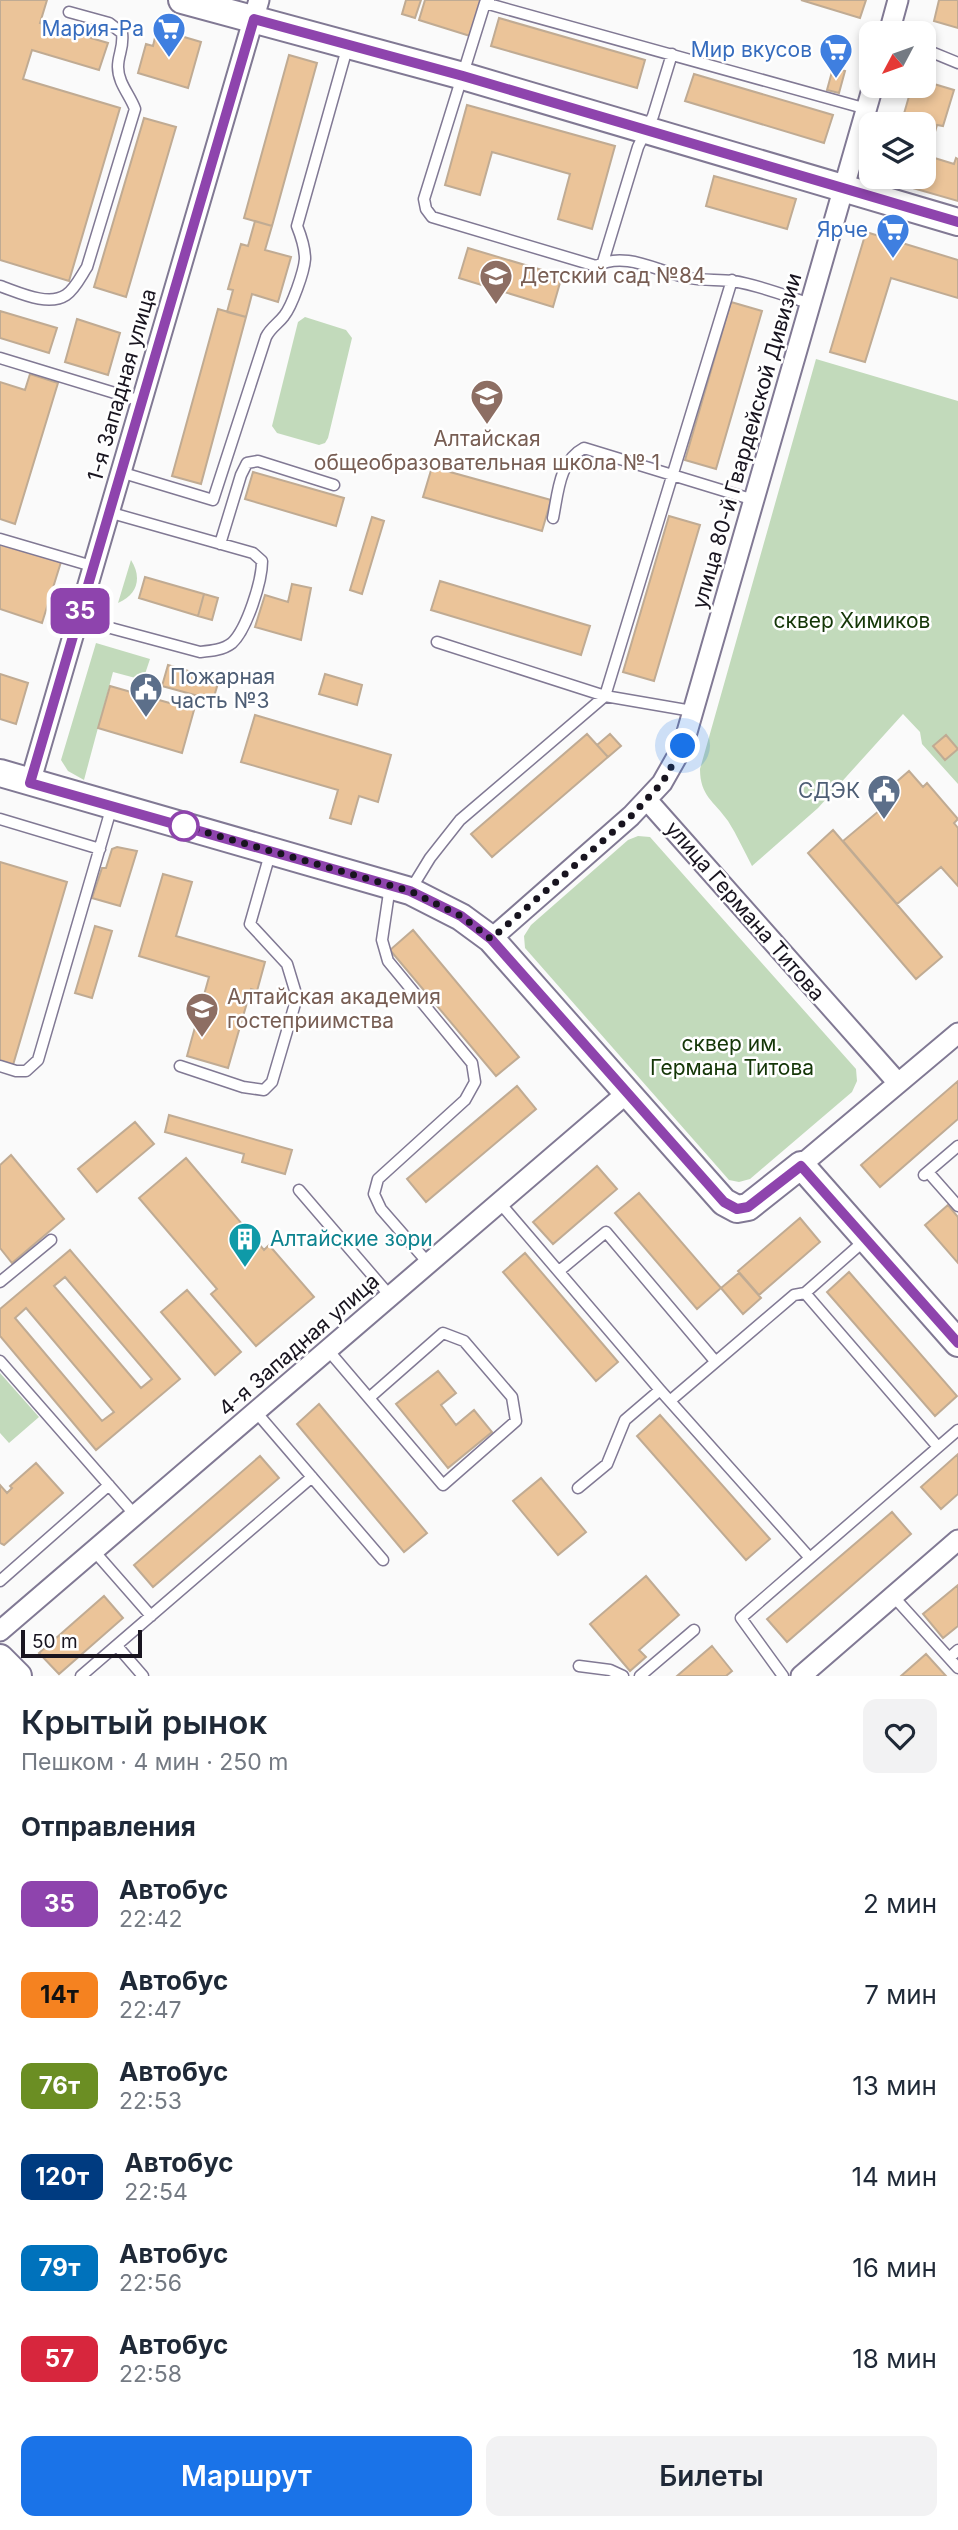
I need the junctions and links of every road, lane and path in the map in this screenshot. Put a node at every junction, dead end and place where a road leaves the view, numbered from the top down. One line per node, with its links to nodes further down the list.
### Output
1 (182, 0): 4 (street)
2 (898, 0): 6 (street)
3 (487, 1): 8 (lane); 11 (lane)
4 (257, 9): 7 (street); 22 (street, 1-я Западная улица)
5 (69, 12): 19 (lane)
6 (892, 21)
7 (348, 45): 11 (street); 23 (lane)
8 (672, 54): 13 (lane); 14 (lane)
9 (936, 54): 10 (lane)
10 (958, 63)
11 (463, 76): 14 (street); 17 (lane)
12 (870, 98): 13 (street, улица 80-й Гвардейской Дивизии)
13 (867, 109): 15 (street, улица 80-й Гвардейской Дивизии)
14 (647, 130): 15 (street); 17 (lane)
15 (845, 188): 16 (street); 20 (street, улица 80-й Гвардейской Дивизии)
16 (958, 222)
17 (603, 262): 18 (lane)
18 (732, 280): 20 (lane); 24 (lane)
19 (0, 286)
20 (811, 304): 26 (street, улица 80-й Гвардейской Дивизии)
21 (0, 358): 22 (lane)
22 (141, 401): 23 (street, 1-я Западная улица)
23 (120, 472): 27 (street, 1-я Западная улица)
24 (672, 476): 26 (lane); 28 (lane); 34 (lane)
25 (334, 485): 30 (lane)
26 (754, 500): 35 (street, улица 80-й Гвардейской Дивизии)
27 (108, 512): 30 (lane); 31 (street, 1-я Западная улица)
28 (553, 518)
29 (0, 539): 31 (lane)
30 (220, 544): 32 (lane)
31 (92, 566): 32 (street, 1-я Западная улица)
32 (77, 619): 37 (street, 1-я Западная улица)
33 (437, 642): 34 (lane)
34 (605, 696): 35 (lane); 43 (lane)
35 (692, 711): 38 (street, улица 80-й Гвардейской Дивизии)
36 (0, 773): 37 (street)
37 (30, 783): 39 (street)
38 (647, 800): 44 (street); 48 (street, улица Германа Титова)
39 (112, 806): 41 (lane); 42 (street)
40 (0, 819): 41 (lane)
41 (100, 849): 46 (lane)
42 (272, 850): 43 (street); 47 (lane)
43 (400, 888): 44 (street); 57 (lane)
44 (491, 939): 49 (street)
45 (958, 1033): 48 (street)
46 (0, 1066)
47 (180, 1066)
48 (898, 1083): 51 (street)
49 (627, 1093): 51 (street); 53 (street, 4-я Западная улица)
50 (958, 1146): 54 (lane)
51 (801, 1166): 55 (street)
52 (299, 1190): 61 (lane)
53 (500, 1203): 57 (street, 4-я Западная улица); 58 (lane)
54 (958, 1206)
55 (866, 1239): 60 (lane); 62 (street)
56 (51, 1240): 59 (lane)
57 (429, 1264): 61 (street, 4-я Западная улица)
58 (559, 1271): 65 (lane); 66 (lane)
59 (0, 1282)
60 (805, 1293): 65 (lane); 71 (lane)
61 (391, 1297): 63 (street, 4-я Западная улица)
62 (958, 1343)
63 (328, 1350): 67 (lane); 69 (street, 4-я Западная улица)
64 (0, 1361): 73 (lane)
65 (715, 1361): 68 (lane)
66 (660, 1390): 68 (lane); 74 (lane)
67 (369, 1398): 67 (lane)
68 (670, 1399): 78 (lane)
69 (256, 1412): 72 (lane); 75 (street, 4-я Западная улица)
70 (958, 1430): 71 (lane)
71 (938, 1447): 78 (lane)
72 (312, 1477): 79 (lane); 82 (lane)
73 (109, 1485): 75 (lane); 80 (lane)
74 (578, 1488)
75 (135, 1515): 77 (street, 4-я Западная улица)
76 (958, 1540): 81 (street)
77 (94, 1551): 82 (lane); 84 (street, 4-я Западная улица)
78 (810, 1558): 96 (lane)
79 (383, 1560)
80 (0, 1581)
81 (893, 1596): 88 (lane); 97 (street)
82 (152, 1616): 85 (lane)
83 (694, 1630): 95 (lane)
84 (0, 1631)
85 (117, 1646): 92 (lane); 93 (lane)
86 (958, 1650): 88 (lane)
87 (0, 1658): 91 (street)
88 (949, 1658): 90 (lane)
89 (579, 1665): 94 (lane)
90 (958, 1668)
91 (18, 1676)
92 (81, 1676)
93 (144, 1676)
94 (623, 1676)
95 (640, 1676)
96 (783, 1676)
97 (801, 1676)

